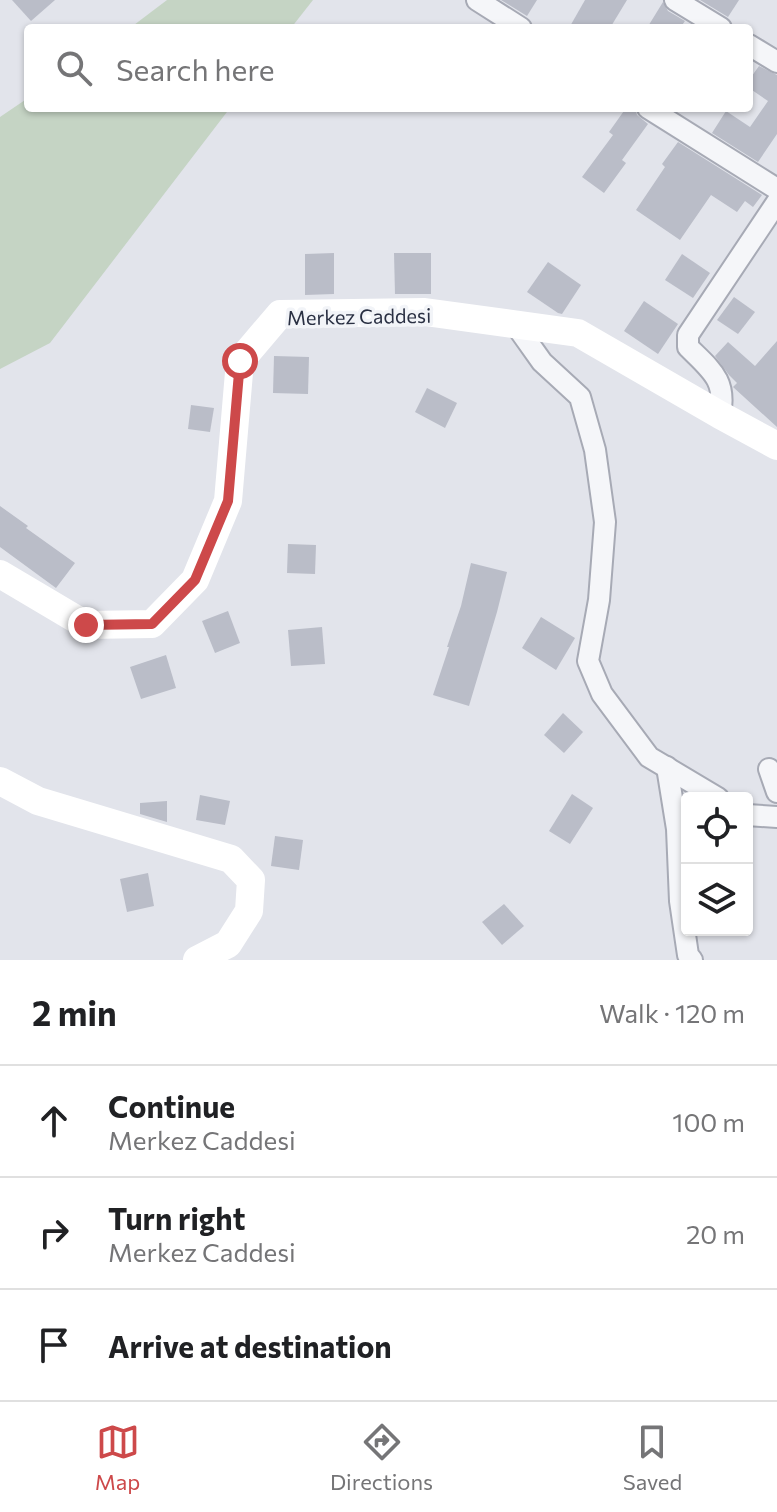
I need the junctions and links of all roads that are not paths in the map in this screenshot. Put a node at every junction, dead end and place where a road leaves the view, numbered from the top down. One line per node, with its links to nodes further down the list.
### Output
1 (477, 0): 3 (street)
2 (675, 0): 4 (street)
3 (515, 24)
4 (714, 24)
5 (753, 47): 6 (street)
6 (777, 62)
7 (654, 112): 8 (street)
8 (777, 189)
9 (777, 202): 11 (street)
10 (515, 324): 11 (street, Merkez Caddesi); 13 (street, Merkez Caddesi); 14 (street)
11 (720, 415): 12 (street, Merkez Caddesi)
12 (777, 446)
13 (0, 574)
14 (667, 767): 17 (street); 22 (street)
15 (769, 769): 18 (street)
16 (0, 781): 21 (street)
17 (708, 792)
18 (777, 792)
19 (753, 815): 20 (street)
20 (777, 817)
21 (197, 960)
22 (692, 960)

